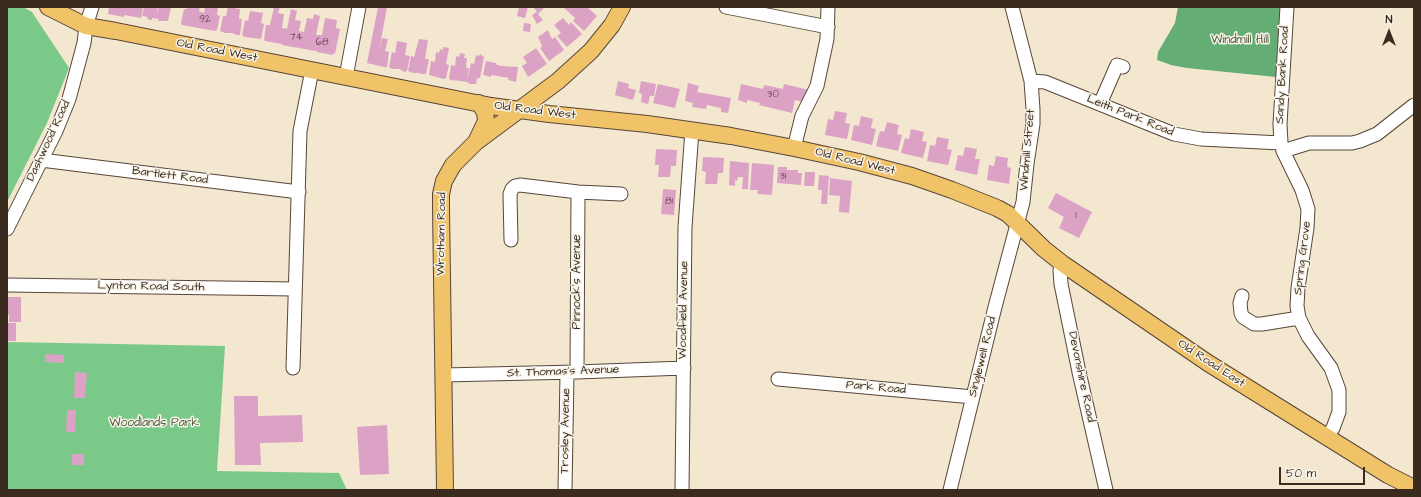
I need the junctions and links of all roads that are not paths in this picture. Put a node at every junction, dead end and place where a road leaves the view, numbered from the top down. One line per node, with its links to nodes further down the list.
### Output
1 (48, 7): 9 (main road, Old Road West)
2 (92, 7): 9 (street, Dashwood Road)
3 (359, 7): 13 (street)
4 (622, 7): 14 (main road, Wrotham Road)
5 (726, 7): 10 (street)
6 (828, 7): 10 (street)
7 (1012, 7): 15 (street, Windmill Street)
8 (1287, 7): 23 (street, Sandy Bank Road)
9 (86, 26): 12 (main road, Old Road West); 25 (street, Dashwood Road)
10 (828, 27): 24 (street)
11 (1116, 64): 17 (street)
12 (312, 70): 13 (main road, Old Road West); 27 (street)
13 (346, 77): 16 (main road, Old Road West)
14 (558, 81): 19 (main road, Wrotham Road); 20 (main road)
15 (1031, 81): 17 (street, Leith Park Road); 29 (street, Windmill Street)
16 (479, 103): 19 (main road, Old Road West); 22 (main road)
17 (1100, 104): 23 (street, Leith Park Road)
18 (1414, 105): 23 (street, Leith Park Road)
19 (520, 110): 20 (main road, Old Road West); 22 (main road, Wrotham Road)
20 (558, 115): 21 (main road, Old Road West)
21 (692, 130): 24 (main road, Old Road West); 38 (street, Woodfield Avenue)
22 (476, 142): 40 (main road, Wrotham Road)
23 (1282, 147): 36 (street, Spring Grove)
24 (794, 148): 29 (main road, Old Road West)
25 (41, 160): 27 (street, Bartlett Road); 30 (street, Dashwood Road)
26 (615, 190): 28 (street)
27 (299, 192): 34 (street)
28 (578, 192): 31 (street); 39 (street, Pinnock's Avenue)
29 (1018, 224): 32 (main road, Old Road East); 42 (street, Singlewell Road)
30 (7, 228)
31 (511, 240)
32 (1063, 264): 43 (main road, Old Road East); 49 (street, Devonshire Road)
33 (7, 285): 34 (street, Lynton Road South)
34 (295, 289): 37 (street)
35 (1242, 296): 36 (street)
36 (1299, 318): 43 (street, Spring Grove)
37 (293, 368)
38 (684, 368): 39 (street, St. Thomas's Avenue); 47 (street, Woodfield Avenue)
39 (572, 373): 40 (street, St. Thomas's Avenue); 46 (street, Trosley Avenue)
40 (443, 375): 45 (main road, Wrotham Road)
41 (778, 379): 42 (street, Park Road)
42 (974, 397): 48 (street, Singlewell Road)
43 (1327, 437): 44 (main road, Old Road East)
44 (1414, 488)
45 (445, 490)
46 (565, 490)
47 (682, 490)
48 (950, 490)
49 (1106, 490)

